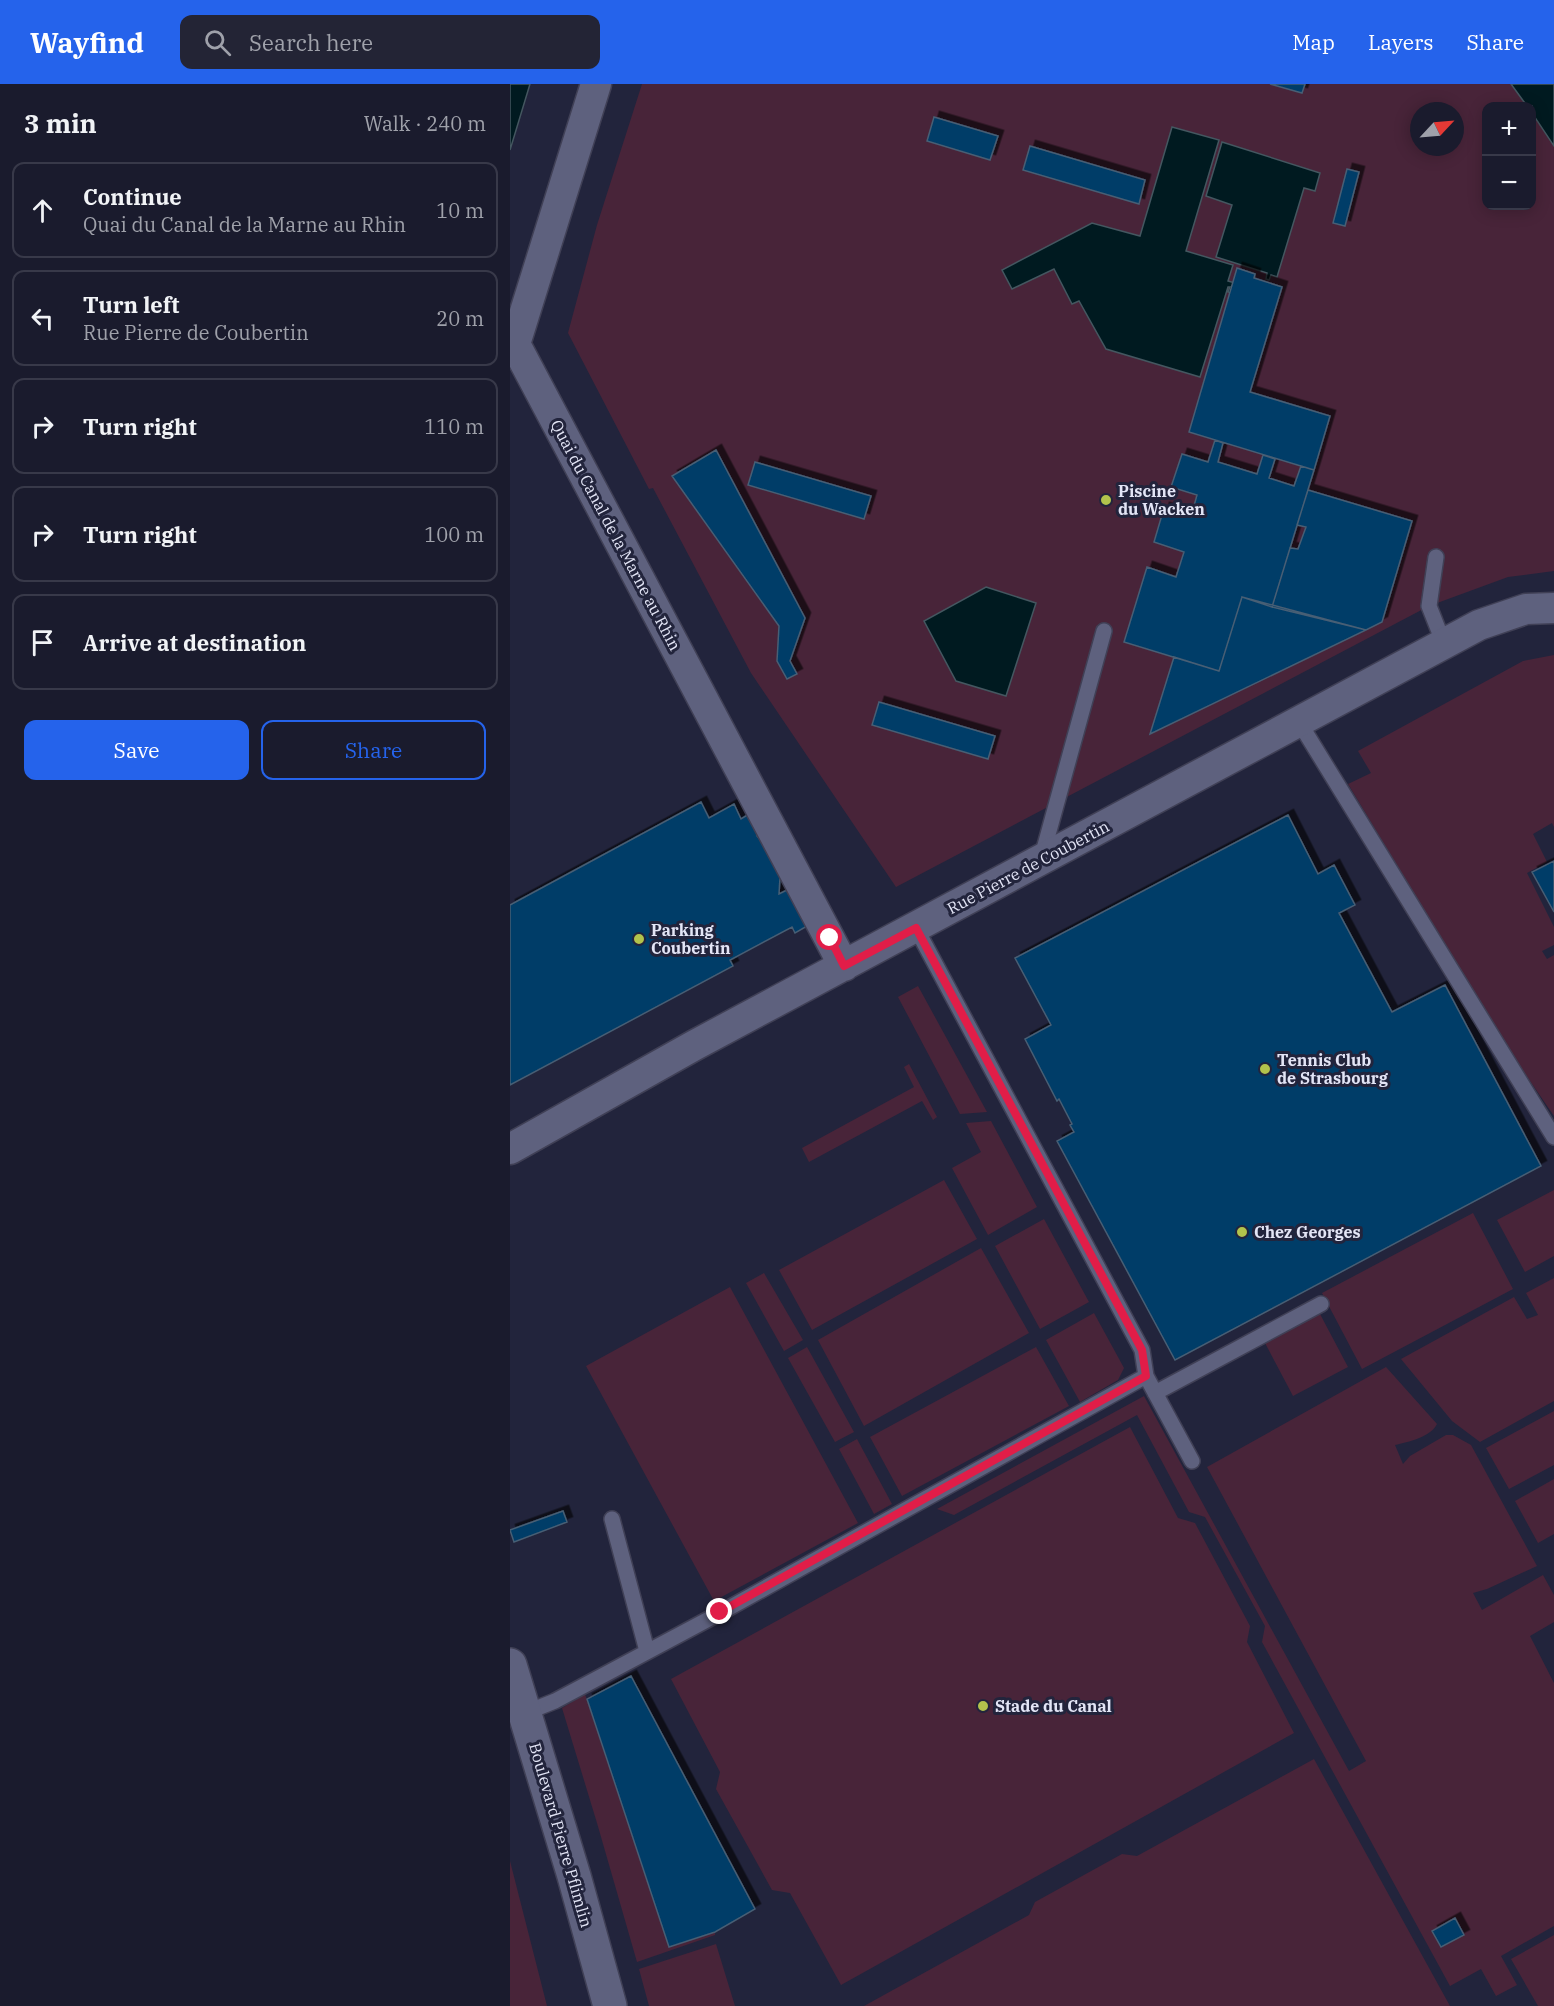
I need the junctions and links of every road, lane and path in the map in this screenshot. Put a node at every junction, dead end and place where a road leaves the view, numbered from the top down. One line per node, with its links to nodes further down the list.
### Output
1 (596, 84): 9 (street, Quai du Canal de la Marne au Rhin)
2 (1436, 558): 5 (lane)
3 (1554, 608): 5 (street, Rue Pierre de Coubertin)
4 (1104, 631): 7 (lane)
5 (1444, 644): 6 (street, Rue Pierre de Coubertin)
6 (1299, 722): 7 (street, Rue Pierre de Coubertin); 10 (lane)
7 (1041, 860): 8 (street, Rue Pierre de Coubertin)
8 (916, 928): 9 (street, Rue Pierre de Coubertin); 13 (lane)
9 (844, 966): 11 (street, Rue Pierre de Coubertin)
10 (1554, 1137)
11 (510, 1149)
12 (1321, 1304): 14 (lane)
13 (1146, 1376): 14 (lane); 17 (lane)
14 (1155, 1393): 15 (lane)
15 (1192, 1461)
16 (612, 1519): 17 (lane)
17 (647, 1651): 19 (lane)
18 (510, 1665): 19 (main road, Boulevard Pierre Pflimlin)
19 (518, 1724): 20 (main road, Boulevard Pierre Pflimlin); 21 (main road, Boulevard Pierre Pflimlin)
20 (591, 2006)
21 (610, 2006)

